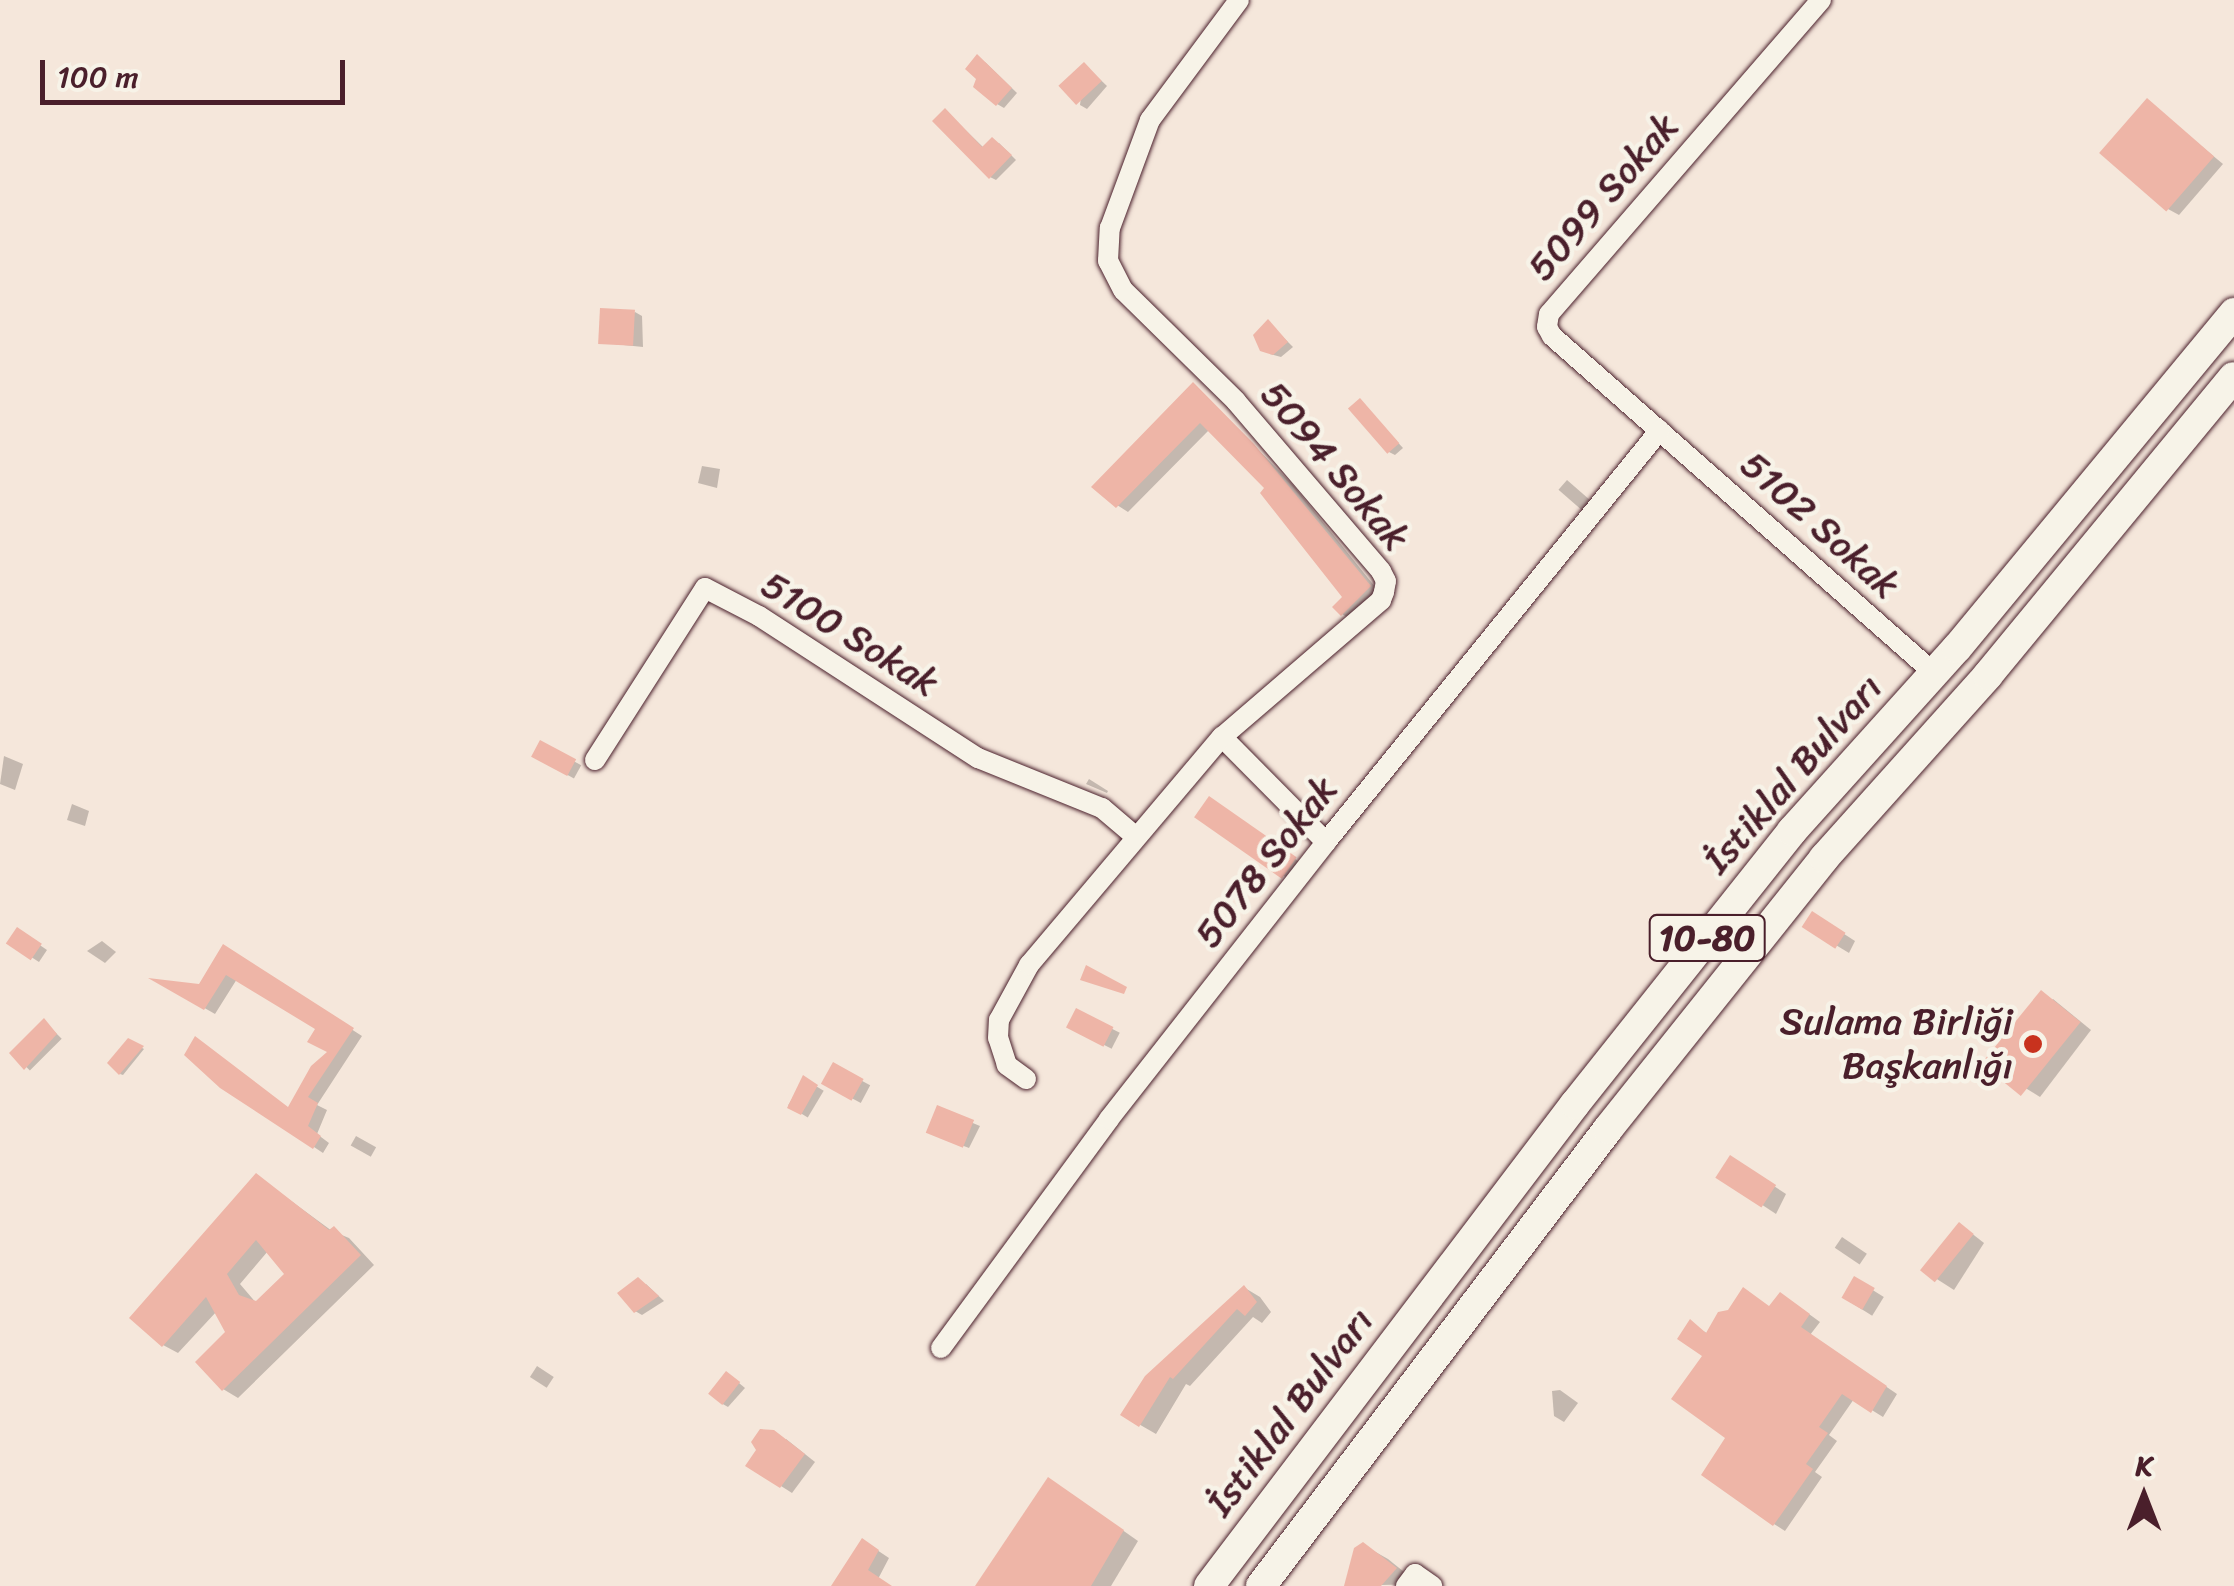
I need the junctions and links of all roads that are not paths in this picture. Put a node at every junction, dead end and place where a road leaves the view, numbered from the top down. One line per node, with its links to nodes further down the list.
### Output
1 (1239, 0): 7 (street, 5094 Sokak)
2 (1820, 0): 5 (street, 5099 Sokak)
3 (2234, 313): 6 (main road, İstiklal Bulvarı / 10-80)
4 (2234, 378): 14 (main road, İstiklal Bulvarı / 10-80)
5 (1660, 430): 6 (street, 5102 Sokak); 10 (street, 5078 Sokak)
6 (1934, 673): 13 (main road, İstiklal Bulvarı / 10-80)
7 (1222, 737): 9 (street, 5094 Sokak); 10 (street)
8 (595, 760): 9 (street, 5100 Sokak)
9 (1135, 836): 11 (street, 5094 Sokak)
10 (1326, 842): 12 (street, 5078 Sokak)
11 (1026, 1079)
12 (941, 1348)
13 (1208, 1586)
14 (1261, 1586)

